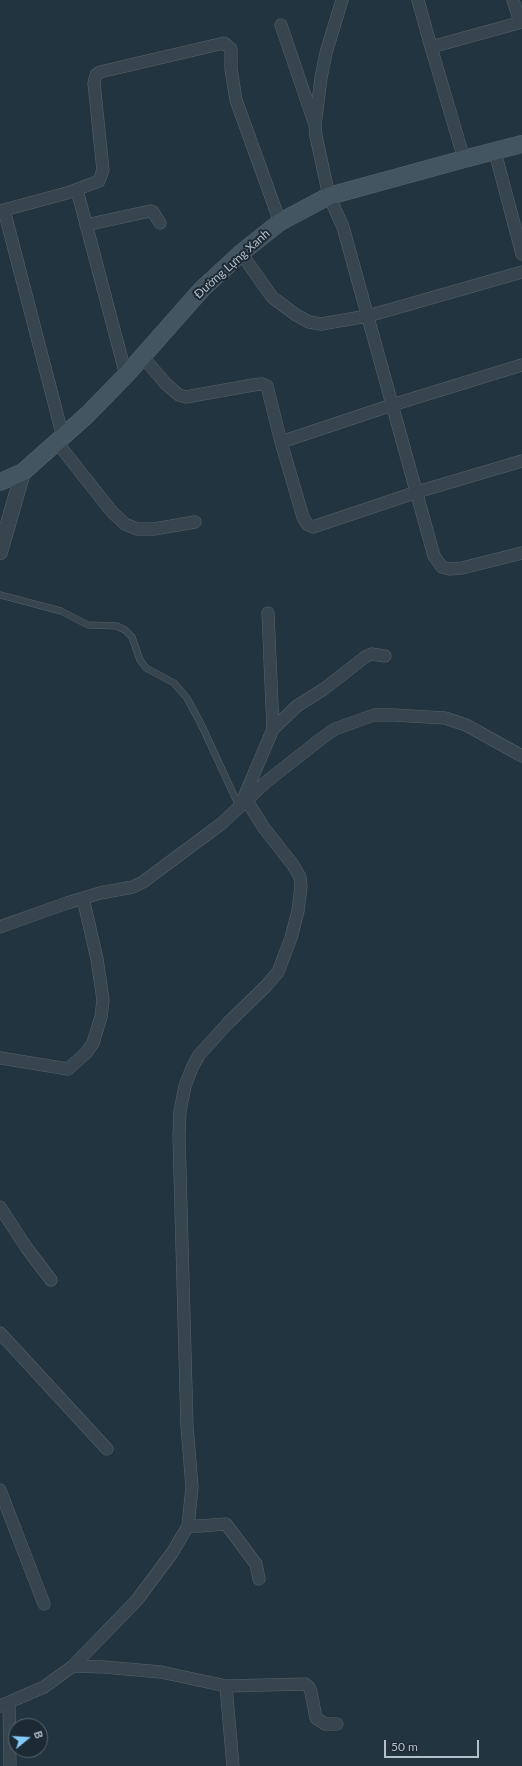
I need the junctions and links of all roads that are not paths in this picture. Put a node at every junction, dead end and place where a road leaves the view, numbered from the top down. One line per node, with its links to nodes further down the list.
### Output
1 (342, 0): 7 (street)
2 (418, 0): 6 (street)
3 (513, 0): 4 (street)
4 (521, 22): 6 (street)
5 (281, 25): 7 (street)
6 (431, 47): 10 (street)
7 (315, 125): 12 (street)
8 (522, 144): 9 (main road, Đường Lựng Xanh)
9 (495, 152): 10 (main road, Đường Lựng Xanh); 18 (street)
10 (464, 159): 12 (main road, Đường Lựng Xanh)
11 (77, 190): 13 (street); 14 (street); 16 (street)
12 (329, 196): 14 (main road, Đường Lựng Xanh); 20 (street)
13 (2, 210): 25 (street)
14 (280, 222): 17 (main road, Đường Lựng Xanh)
15 (160, 223): 16 (street)
16 (86, 224): 23 (street)
17 (240, 253): 20 (street); 21 (main road, Đường Lựng Xanh)
18 (522, 254)
19 (522, 272): 20 (street)
20 (368, 316): 24 (street)
21 (142, 356): 23 (main road, Đường Lựng Xanh); 26 (street)
22 (522, 365): 24 (street)
23 (126, 375): 25 (main road, Đường Lựng Xanh)
24 (392, 405): 26 (street); 30 (street)
25 (60, 439): 28 (main road, Đường Lựng Xanh); 31 (street)
26 (281, 442): 30 (street)
27 (522, 461): 30 (street)
28 (23, 472): 29 (main road, Đường Lựng Xanh); 32 (street)
29 (0, 482)
30 (417, 492): 33 (street)
31 (195, 522)
32 (0, 552)
33 (522, 553)
34 (0, 595): 39 (lane)
35 (268, 613): 37 (street)
36 (385, 656): 37 (street)
37 (273, 729): 39 (street)
38 (522, 756): 39 (street)
39 (243, 804): 40 (street); 48 (street)
40 (83, 898): 41 (street); 42 (street)
41 (0, 927)
42 (0, 1058)
43 (0, 1207): 44 (street)
44 (51, 1280)
45 (0, 1333): 46 (street)
46 (107, 1449)
47 (0, 1490): 50 (street)
48 (188, 1526): 49 (street); 51 (street)
49 (259, 1579)
50 (44, 1604)
51 (74, 1666): 52 (street); 53 (street)
52 (226, 1686): 54 (street); 56 (street)
53 (4, 1704): 55 (street)
54 (337, 1724)
55 (10, 1766)
56 (233, 1766)

